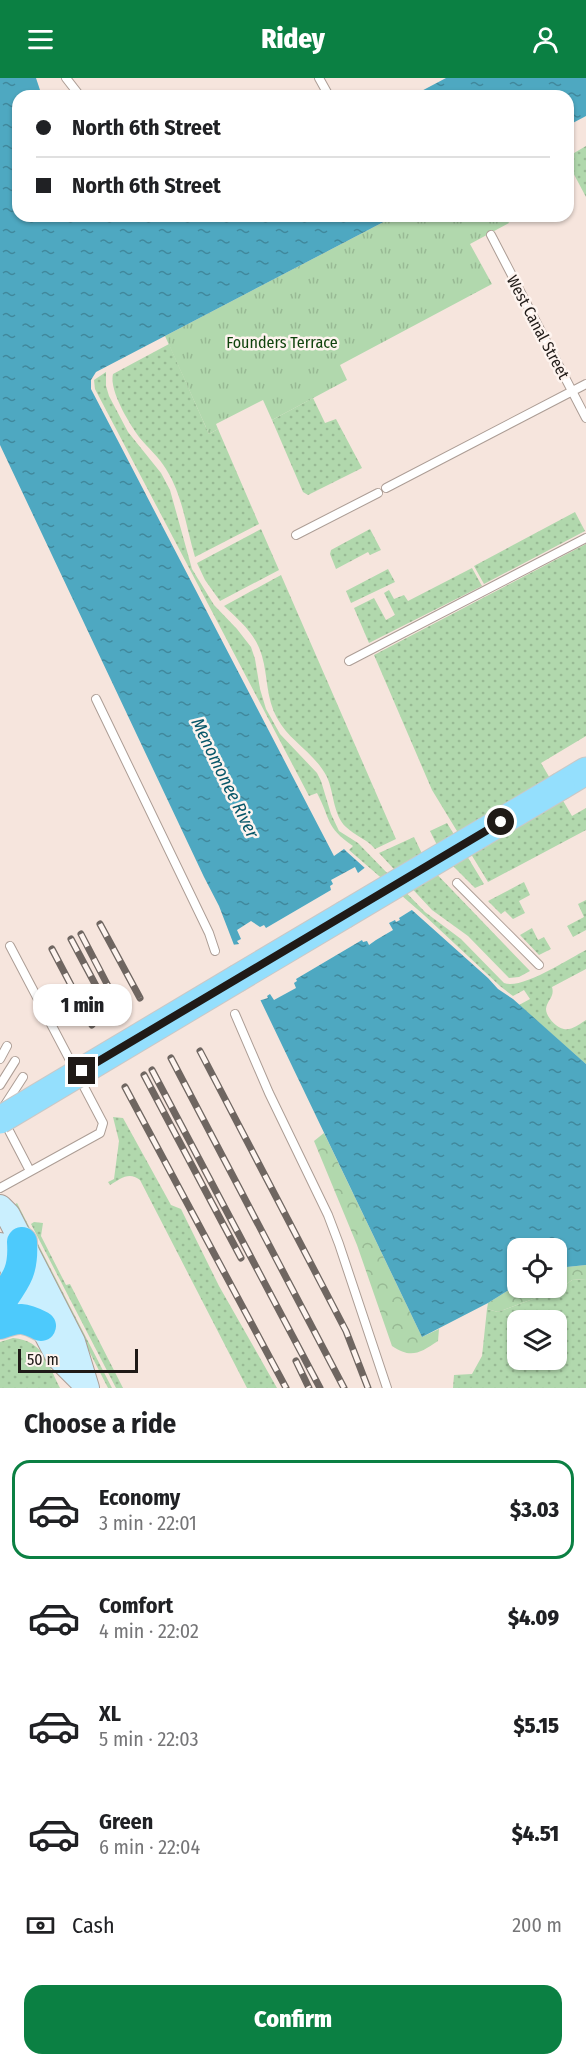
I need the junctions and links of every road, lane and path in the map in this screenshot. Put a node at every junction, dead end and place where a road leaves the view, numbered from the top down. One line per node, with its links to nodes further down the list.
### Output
1 (66, 78): 2 (lane)
2 (75, 90)
3 (490, 235): 5 (lane, West Canal Street)
4 (586, 384): 5 (lane)
5 (572, 392): 6 (lane, West Canal Street); 7 (lane)
6 (586, 418)
7 (386, 488)
8 (378, 493): 9 (lane)
9 (296, 535)
10 (586, 538): 11 (lane)
11 (349, 661)
12 (96, 699): 16 (lane)
13 (586, 771): 25 (main road, bridge)
14 (457, 884): 17 (lane)
15 (10, 946): 26 (lane)
16 (215, 951)
17 (538, 965)
18 (235, 1014): 35 (lane)
19 (7, 1046): 20 (lane)
20 (0, 1059)
21 (15, 1061): 23 (lane)
22 (23, 1077): 24 (lane)
23 (0, 1085)
24 (0, 1114): 26 (lane)
25 (0, 1120)
26 (30, 1172): 27 (lane)
27 (0, 1188)
28 (0, 1207): 29 (street)
29 (11, 1244): 30 (highway); 34 (street)
30 (17, 1278): 31 (highway); 33 (street)
31 (0, 1303)
32 (0, 1324): 33 (highway)
33 (42, 1326): 34 (street)
34 (86, 1386)
35 (387, 1388)

